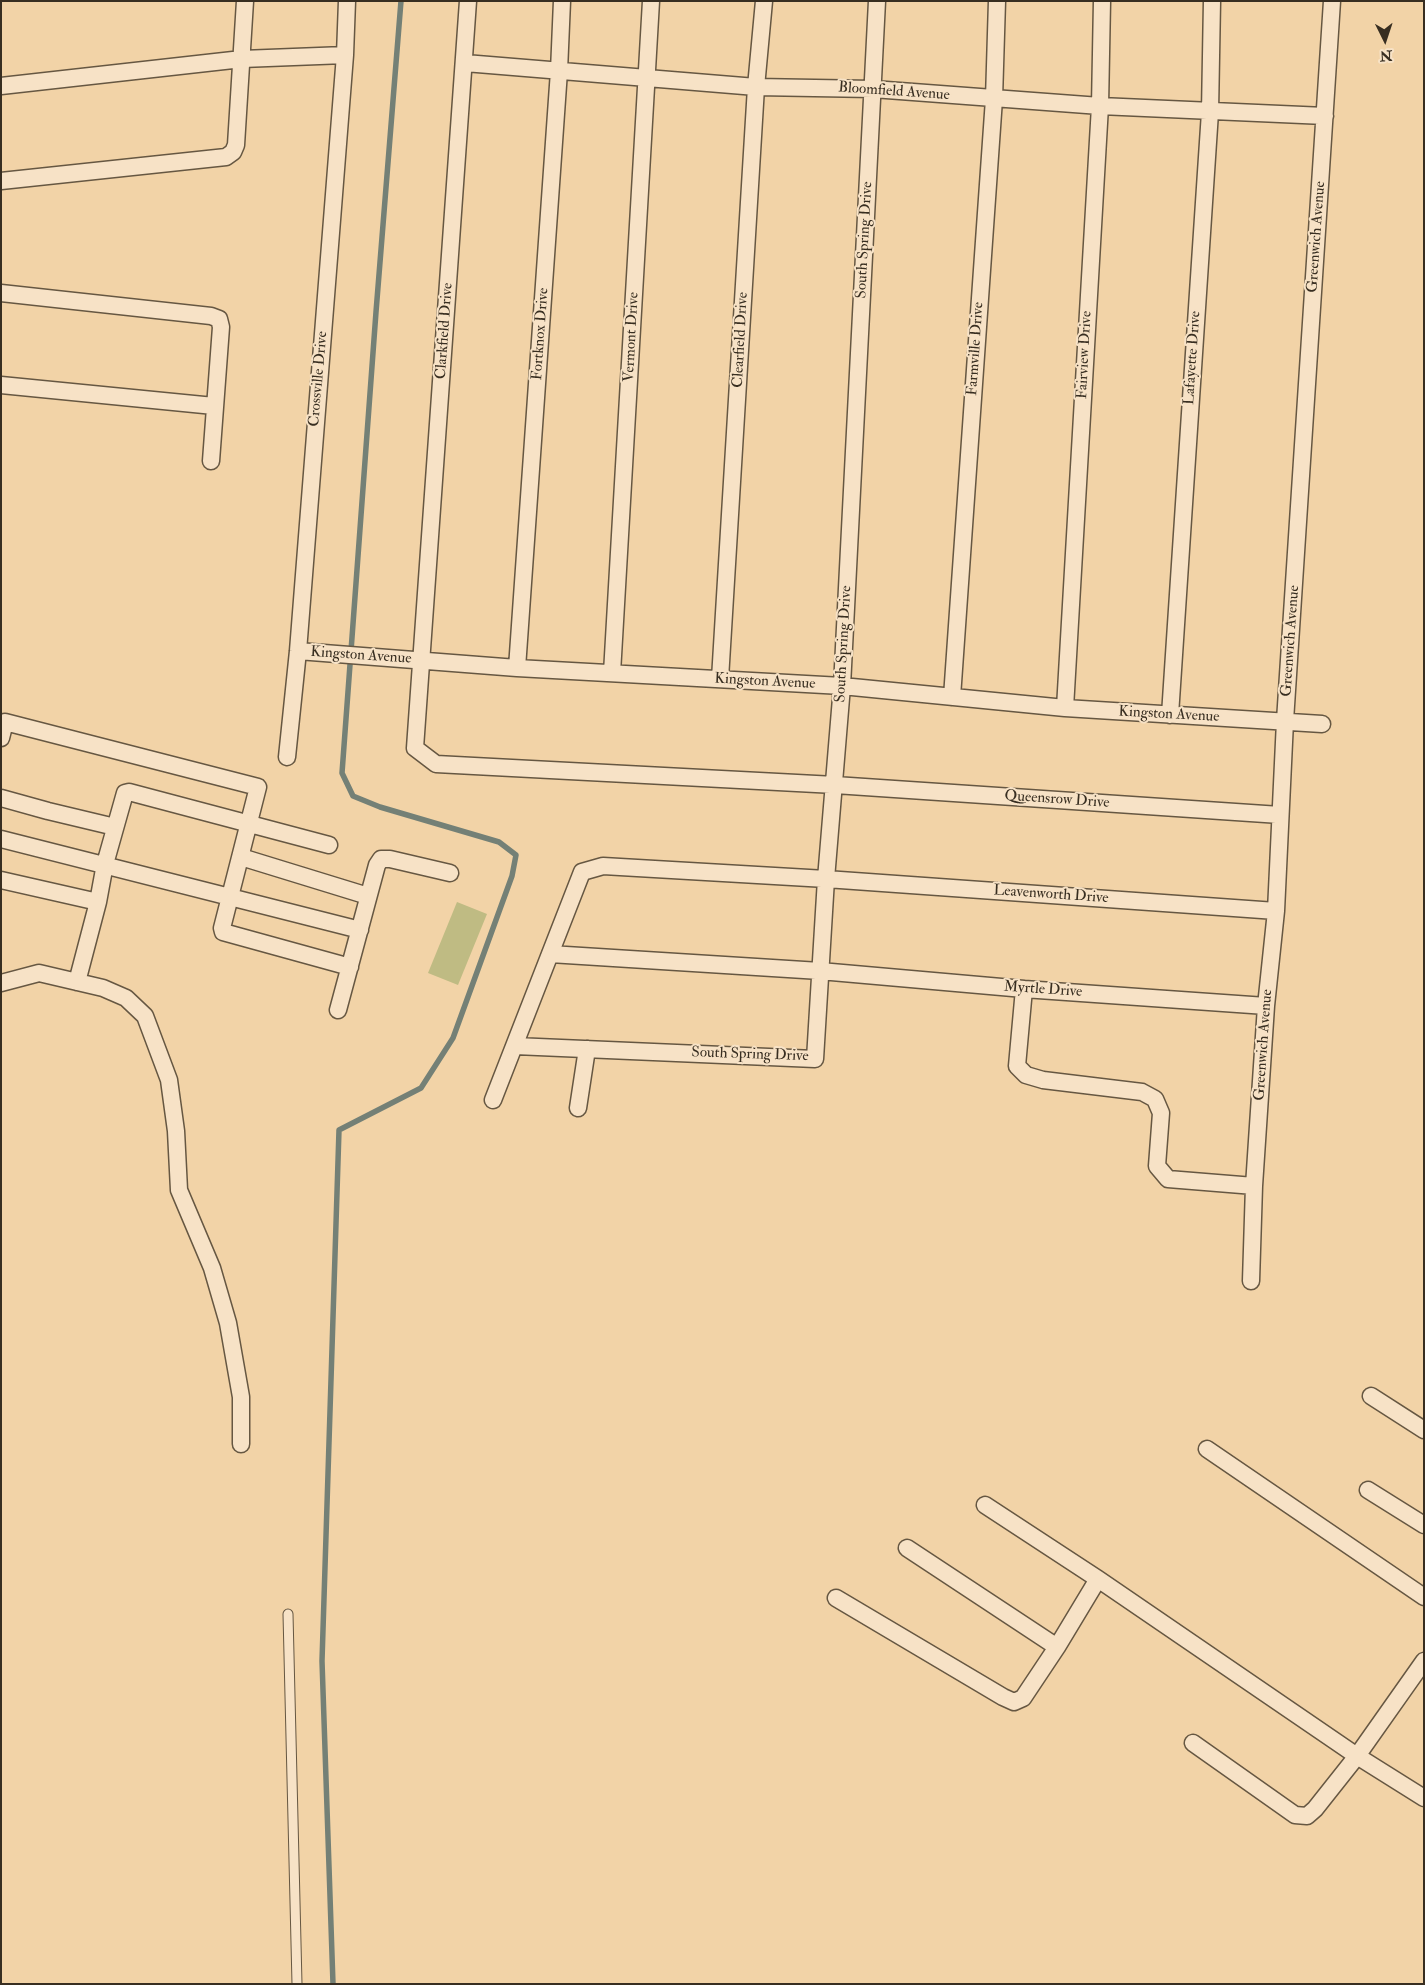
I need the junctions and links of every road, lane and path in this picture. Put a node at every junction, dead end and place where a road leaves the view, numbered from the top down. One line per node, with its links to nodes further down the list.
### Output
1 (245, 1): 13 (street)
2 (347, 1): 12 (street, Crossville Drive)
3 (468, 1): 14 (street, Clarkfield Drive)
4 (562, 1): 15 (street, Fortknox Drive)
5 (651, 1): 16 (street, Vermont Drive)
6 (764, 1): 18 (street, Clearfield Drive)
7 (877, 1): 19 (street, South Spring Drive)
8 (997, 1): 20 (street, Farmville Drive)
9 (1102, 1): 21 (street, Fairview Drive)
10 (1212, 1): 22 (street, Lafayette Drive)
11 (1332, 1): 23 (street, Greenwich Avenue)
12 (345, 55): 13 (street); 29 (street, Crossville Drive)
13 (242, 59): 17 (street); 24 (street)
14 (464, 63): 15 (street, Bloomfield Avenue); 30 (street, Clarkfield Drive)
15 (559, 70): 16 (street, Bloomfield Avenue); 31 (street, Fortknox Drive)
16 (647, 78): 18 (street, Bloomfield Avenue); 32 (street, Vermont Drive)
17 (1, 86)
18 (756, 87): 19 (street, Bloomfield Avenue); 33 (street, Clearfield Drive)
19 (873, 89): 20 (street, Bloomfield Avenue); 34 (street, South Spring Drive)
20 (994, 99): 21 (street, Bloomfield Avenue); 35 (street, Farmville Drive)
21 (1100, 106): 22 (street, Bloomfield Avenue); 36 (street, Fairview Drive)
22 (1210, 112): 23 (street, Bloomfield Avenue); 37 (street, Lafayette Drive)
23 (1325, 116): 38 (street, Greenwich Avenue)
24 (1, 181)
25 (1, 293): 27 (street)
26 (1, 386): 27 (street)
27 (214, 406): 28 (street)
28 (210, 461)
29 (298, 651): 30 (street, Kingston Avenue); 41 (street, Crossville Drive)
30 (421, 661): 31 (street, Kingston Avenue); 42 (street, Clarkfield Drive)
31 (517, 668): 32 (street, Kingston Avenue)
32 (612, 673): 33 (street, Kingston Avenue)
33 (720, 679): 34 (street, Kingston Avenue)
34 (842, 686): 35 (street, Kingston Avenue); 42 (street, South Spring Drive)
35 (952, 696): 36 (street, Kingston Avenue)
36 (1064, 708): 37 (street, Kingston Avenue)
37 (1170, 715): 38 (street, Kingston Avenue)
38 (1285, 721): 39 (street, Kingston Avenue); 44 (street, Greenwich Avenue)
39 (1322, 724)
40 (1, 738): 45 (street)
41 (287, 757)
42 (835, 784): 44 (street, Queensrow Drive); 52 (street, South Spring Drive)
43 (1, 798): 46 (street)
44 (1280, 815): 57 (street, Greenwich Avenue)
45 (249, 823): 46 (street); 48 (street); 49 (street)
46 (115, 827): 50 (street)
47 (1, 839): 50 (street)
48 (329, 845)
49 (241, 857): 54 (street); 55 (street)
50 (105, 864): 55 (street); 56 (street)
51 (450, 873): 54 (street)
52 (826, 878): 57 (street, Leavenworth Drive); 59 (street, Leavenworth Drive); 61 (street, South Spring Drive)
53 (1, 880): 56 (street)
54 (368, 896): 58 (street)
55 (230, 898): 58 (street); 60 (street)
56 (98, 902): 62 (street)
57 (1276, 911): 65 (street, Greenwich Avenue)
58 (360, 930): 60 (street)
59 (550, 954): 61 (street, Myrtle Drive); 67 (street)
60 (350, 967): 66 (street)
61 (820, 971): 64 (street, Myrtle Drive); 68 (street, South Spring Drive)
62 (77, 982): 63 (street); 75 (street)
63 (1, 983)
64 (1024, 989): 65 (street, Myrtle Drive); 71 (street)
65 (1266, 1006): 71 (street, Greenwich Avenue)
66 (338, 1010)
67 (515, 1046): 68 (street, South Spring Drive); 69 (street)
68 (587, 1049): 70 (street)
69 (493, 1100)
70 (578, 1108)
71 (1254, 1186): 72 (street, Greenwich Avenue)
72 (1251, 1281)
73 (1371, 1396): 74 (street)
74 (1424, 1430)
75 (241, 1444)
76 (1207, 1449): 82 (street)
77 (1368, 1490): 79 (street)
78 (984, 1505): 81 (street)
79 (1424, 1525)
80 (907, 1548): 85 (street)
81 (1098, 1579): 85 (street); 88 (street)
82 (1424, 1597)
83 (836, 1598): 85 (street)
84 (288, 1614): 90 (lane)
85 (1056, 1647)
86 (1424, 1660): 88 (street)
87 (1193, 1743): 88 (street)
88 (1357, 1756): 89 (street)
89 (1424, 1798)
90 (297, 1984)

